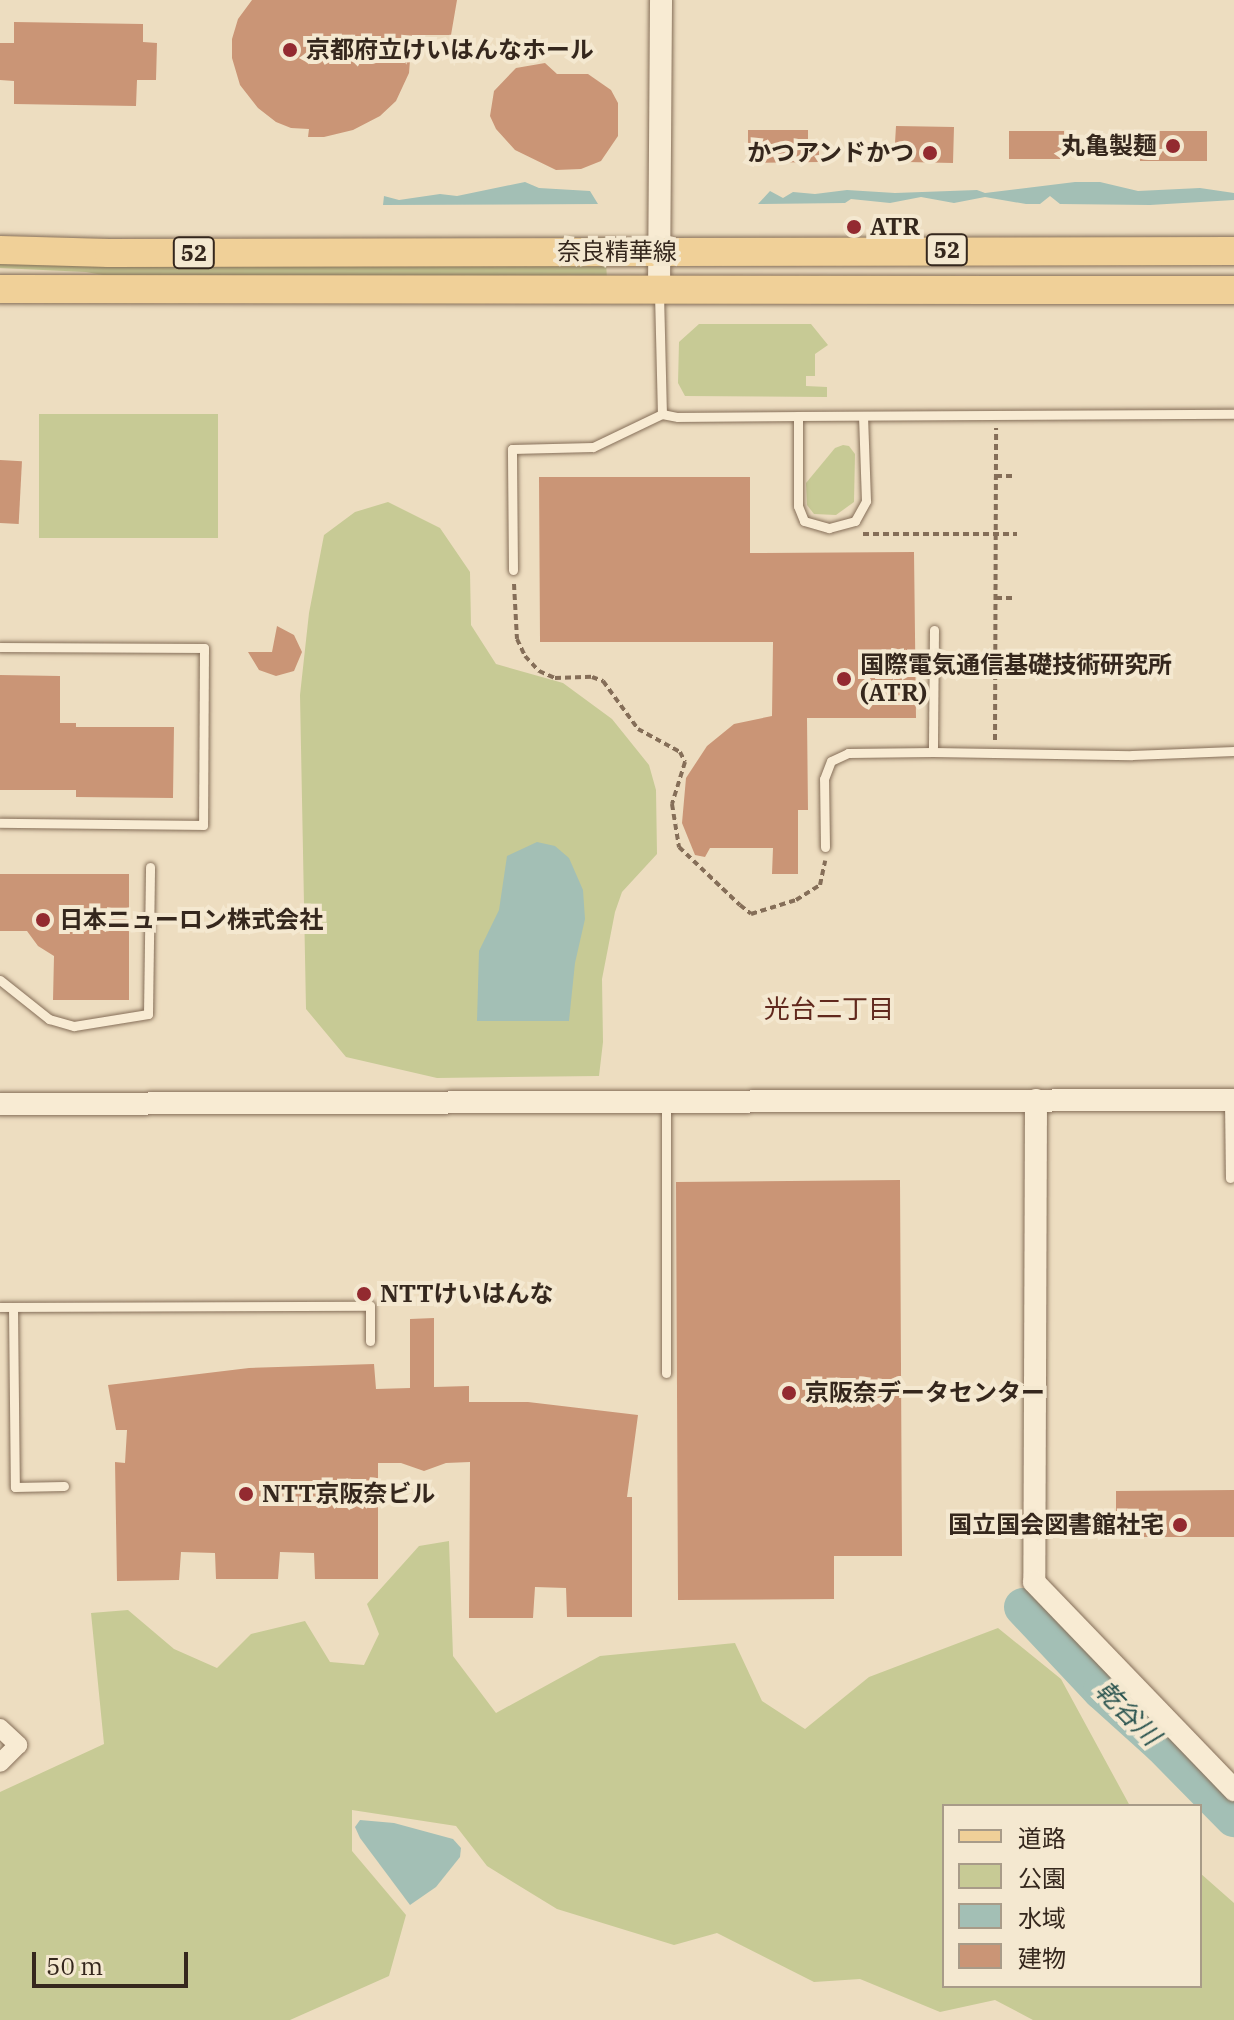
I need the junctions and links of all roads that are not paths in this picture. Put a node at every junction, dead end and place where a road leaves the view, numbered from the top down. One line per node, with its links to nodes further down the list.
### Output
1 (661, 0): 3 (street)
2 (0, 250): 3 (main road, 奈良精華線 / 52)
3 (660, 251): 4 (main road, 奈良精華線 / 52); 6 (street)
4 (1234, 251)
5 (0, 289): 6 (main road, 奈良精華線 / 52)
6 (659, 290): 7 (main road, 奈良精華線 / 52); 8 (lane)
7 (1234, 290)
8 (662, 414): 10 (lane); 12 (lane)
9 (1234, 414): 11 (lane)
10 (798, 416): 11 (lane); 11 (lane)
11 (863, 416)
12 (513, 570)
13 (934, 630): 16 (lane)
14 (0, 647): 17 (lane)
15 (1234, 751): 16 (lane)
16 (933, 752): 18 (lane)
17 (0, 823)
18 (825, 847)
19 (150, 867): 20 (lane)
20 (0, 980)
21 (1036, 1100): 22 (street); 23 (street); 33 (street)
22 (1232, 1100): 25 (lane)
23 (666, 1101): 24 (street); 29 (lane)
24 (0, 1104)
25 (1230, 1178)
26 (0, 1307): 27 (lane)
27 (13, 1307): 28 (lane); 30 (lane)
28 (370, 1341)
29 (666, 1373)
30 (64, 1486)
31 (0, 1728): 32 (street)
32 (0, 1763)
33 (1234, 1790)

